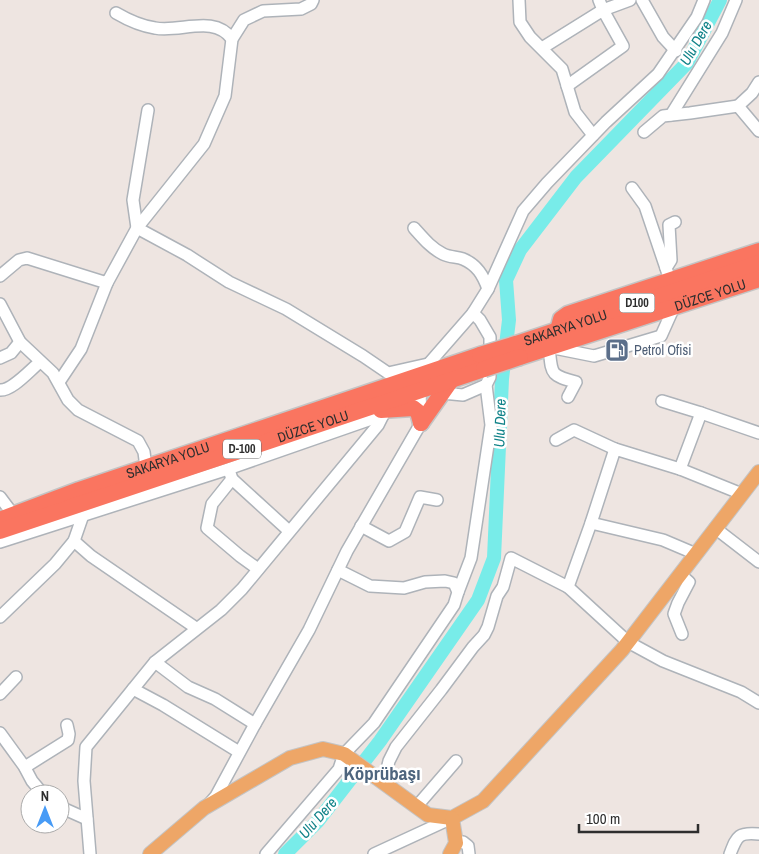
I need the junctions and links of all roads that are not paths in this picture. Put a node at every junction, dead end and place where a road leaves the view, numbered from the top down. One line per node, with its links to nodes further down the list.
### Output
1 (313, 0): 9 (street)
2 (520, 0): 10 (street)
3 (630, 0): 7 (street)
4 (642, 0): 11 (street)
5 (704, 0): 11 (street)
6 (736, 0): 16 (street)
7 (601, 5): 10 (street); 13 (street)
8 (116, 13): 9 (street)
9 (232, 39): 22 (street)
10 (542, 48): 13 (street)
11 (676, 51): 19 (street)
12 (759, 82): 14 (street)
13 (566, 86): 19 (street)
14 (738, 106): 16 (street); 17 (street)
15 (148, 110): 22 (street)
16 (671, 115): 18 (street)
17 (759, 131)
18 (644, 132)
19 (594, 135): 30 (street)
20 (632, 188): 26 (street)
21 (675, 222): 26 (street)
22 (137, 228): 29 (street); 41 (street)
23 (414, 228): 30 (street)
24 (759, 251): 26 (highway)
25 (759, 263): 34 (highway, SAKARYA YOLU / D100)
26 (668, 274): 34 (highway)
27 (0, 276): 29 (street)
28 (759, 279): 32 (highway, DÜZCE YOLU / D100)
29 (107, 283): 43 (street)
30 (488, 289): 33 (street)
31 (0, 304): 35 (street)
32 (674, 307): 36 (highway, DÜZCE YOLU / D100); 36 (street)
33 (473, 313): 41 (street); 44 (street)
34 (558, 330): 37 (highway, SAKARYA YOLU / D100)
35 (20, 342): 38 (street); 39 (street)
36 (549, 347): 37 (highway, DÜZCE YOLU / D100); 47 (street)
37 (518, 350): 40 (highway, D100, bridge)
38 (0, 358)
39 (40, 362): 43 (street); 45 (street)
40 (482, 362): 41 (highway, SAKARYA YOLU / D-100); 42 (highway, DÜZCE YOLU / D-100)
41 (422, 376): 42 (highway, DÜZCE YOLU / D-100); 49 (highway, DÜZCE YOLU / D-100); 51 (street); 55 (highway, SAKARYA YOLU / D-100)
42 (452, 379): 46 (highway)
43 (59, 382): 55 (street)
44 (486, 385): 46 (street); 77 (street)
45 (0, 390)
46 (442, 393): 51 (highway)
47 (568, 397)
48 (662, 401): 50 (street)
49 (388, 408): 51 (highway); 58 (street); 67 (highway, DÜZCE YOLU / D-100); 68 (street)
50 (701, 413): 52 (street); 56 (street)
51 (421, 423): 65 (street)
52 (759, 433)
53 (556, 440): 54 (street)
54 (615, 449): 56 (street); 64 (street)
55 (146, 467): 62 (highway, SAKARYA YOLU / D-100)
56 (680, 470): 59 (street)
57 (759, 472): 59 (main road)
58 (230, 474): 63 (street); 68 (street); 73 (street)
59 (742, 494): 66 (main road)
60 (0, 498): 62 (street)
61 (437, 500): 65 (street)
62 (3, 513)
63 (83, 515): 69 (street); 70 (street)
64 (591, 524): 71 (street); 76 (street)
65 (362, 526): 74 (street)
66 (716, 528): 71 (main road); 72 (street)
67 (0, 531)
68 (289, 531): 73 (street)
69 (74, 541): 78 (street); 79 (street)
70 (0, 542)
71 (696, 554): 75 (main road)
72 (759, 562)
73 (258, 568): 79 (street)
74 (338, 570): 77 (street); 87 (street)
75 (680, 574): 80 (street); 81 (main road)
76 (568, 588): 81 (street); 96 (street)
77 (458, 592): 93 (street)
78 (0, 616)
79 (196, 628): 82 (street)
80 (682, 634)
81 (628, 642): 86 (street); 101 (main road)
82 (155, 662): 84 (street); 87 (street)
83 (16, 677): 85 (street)
84 (133, 689): 91 (street); 92 (street)
85 (0, 694)
86 (757, 697)
87 (255, 724): 92 (street)
88 (67, 725): 90 (street)
89 (0, 733): 95 (street)
90 (69, 738): 91 (street); 95 (street)
91 (86, 747): 102 (street)
92 (239, 752): 99 (street)
93 (344, 754): 96 (main road); 99 (main road); 107 (street)
94 (456, 761): 98 (street)
95 (25, 768): 97 (street)
96 (380, 779): 98 (main road)
97 (35, 784)
98 (416, 806): 101 (main road)
99 (204, 808): 106 (main road)
100 (70, 811): 102 (street)
101 (452, 818): 104 (main road); 108 (street)
102 (87, 819): 105 (street)
103 (759, 834): 110 (street)
104 (453, 848): 109 (street)
105 (90, 854)
106 (150, 854)
107 (266, 854)
108 (374, 854)
109 (469, 854)
110 (730, 854)

